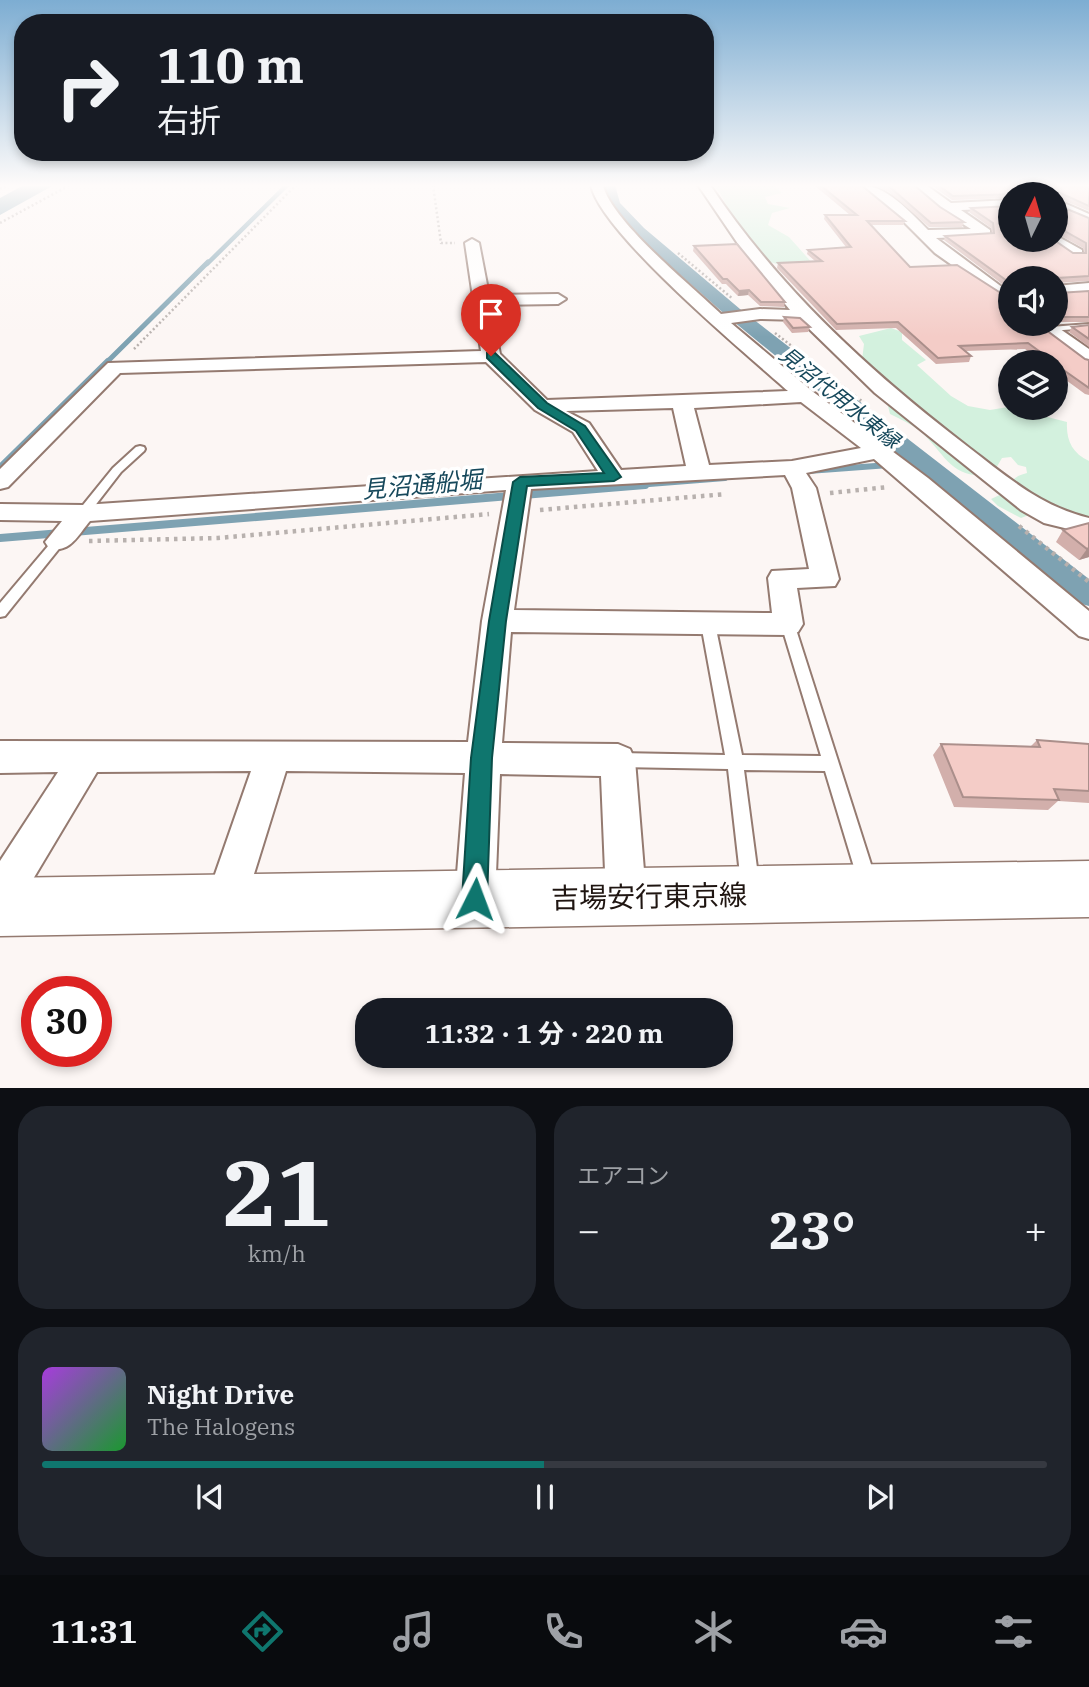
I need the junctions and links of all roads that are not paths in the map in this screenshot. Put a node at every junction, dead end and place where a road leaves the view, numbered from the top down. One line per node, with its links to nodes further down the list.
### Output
1 (634, 236): 13 (street)
2 (738, 236): 14 (street)
3 (927, 236): 9 (street)
4 (472, 243): 11 (street)
5 (1068, 247): 6 (street)
6 (1077, 253)
7 (1089, 288): 8 (street)
8 (1068, 289)
9 (998, 291)
10 (558, 299): 11 (street)
11 (484, 306): 12 (street); 18 (street)
12 (542, 312)
13 (733, 314): 14 (street); 20 (street)
14 (802, 315): 32 (street)
15 (1068, 326): 16 (lane)
16 (1089, 326)
17 (1059, 336): 19 (street)
18 (491, 356): 22 (street); 27 (street)
19 (1089, 358)
20 (805, 396): 21 (street); 24 (street)
21 (682, 402): 22 (street); 25 (street)
22 (542, 406): 26 (street)
23 (140, 449): 31 (lane)
24 (879, 450): 28 (street); 38 (street)
25 (699, 472): 26 (street); 28 (street)
26 (614, 477): 29 (street)
27 (0, 482)
28 (800, 483): 37 (street)
29 (517, 497): 31 (street); 35 (street)
30 (0, 512): 31 (street)
31 (83, 513): 33 (street)
32 (1089, 526)
33 (58, 542): 34 (lane)
34 (0, 612)
35 (498, 621): 36 (street); 41 (street)
36 (708, 624): 37 (street); 44 (lane)
37 (788, 624): 45 (lane)
38 (1089, 628)
39 (274, 755): 41 (street); 42 (street); 52 (street)
40 (0, 757): 42 (street)
41 (481, 758): 43 (street); 51 (street)
42 (86, 759): 50 (street)
43 (618, 760): 44 (lane); 48 (street)
44 (735, 762): 45 (lane); 49 (lane)
45 (832, 764): 47 (lane)
46 (1089, 889): 47 (main road, 吉場安行東京線)
47 (871, 894): 49 (main road, 吉場安行東京線)
48 (626, 895): 49 (main road, 吉場安行東京線); 51 (main road, 吉場安行東京線)
49 (752, 895)
50 (0, 897)
51 (475, 899): 52 (main road, 吉場安行東京線)
52 (225, 903): 53 (main road, 吉場安行東京線)
53 (0, 907)

